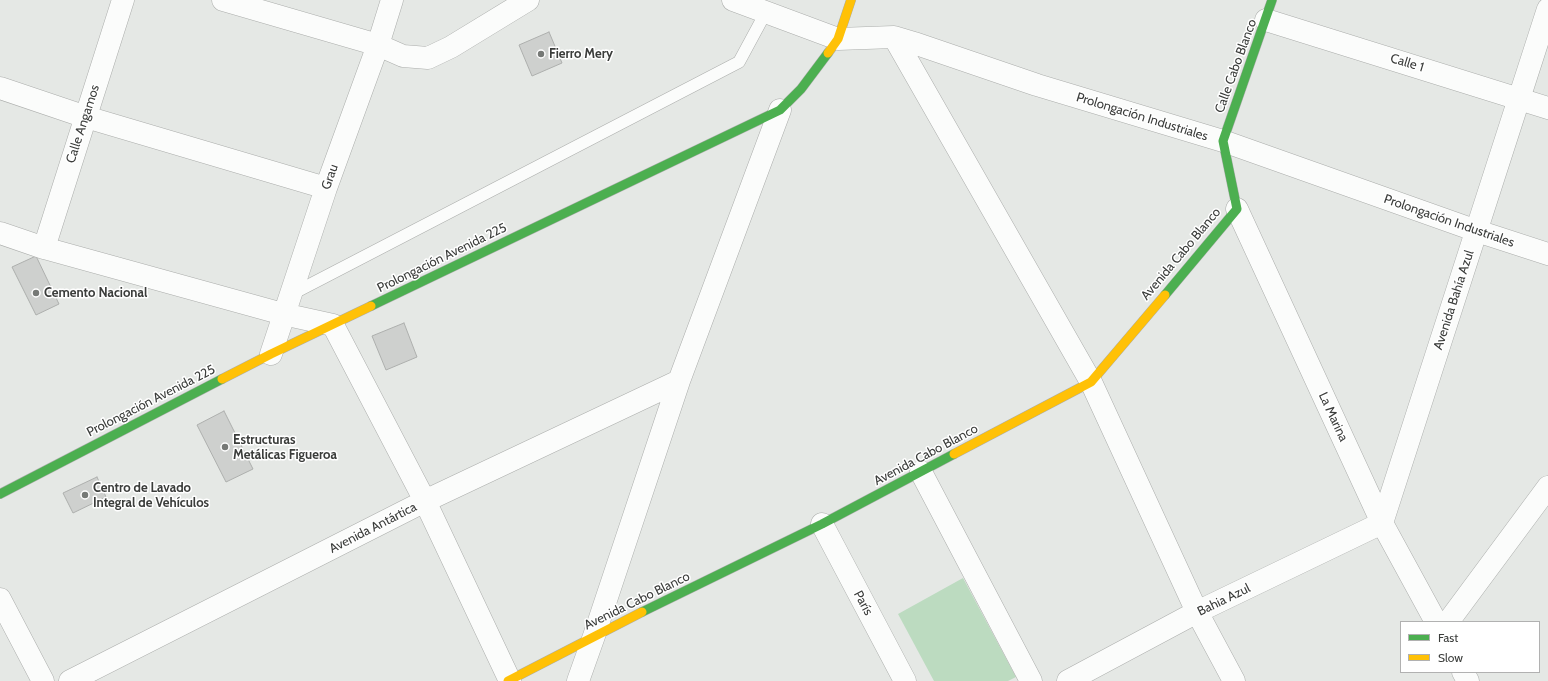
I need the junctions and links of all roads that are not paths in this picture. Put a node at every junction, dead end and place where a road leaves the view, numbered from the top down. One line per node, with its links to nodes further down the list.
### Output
1 (123, 0): 17 (street, Calle Angamos)
2 (223, 0): 12 (street)
3 (392, 0): 12 (street, Grau)
4 (528, 0): 12 (street)
5 (733, 0): 9 (street, Prolongación Industriales)
6 (851, 0): 11 (street, Prolongación Avenida 225)
7 (1548, 9): 14 (street, Avenida Bahía Azul)
8 (1269, 10): 14 (street, Calle 1); 18 (street, Calle Cabo Blanco)
9 (766, 12): 11 (street, Prolongación Industriales); 25 (lane)
10 (894, 37): 11 (street, Prolongación Industriales); 18 (street, Prolongación Industriales); 29 (street)
11 (838, 39): 16 (street, Prolongación Avenida 225)
12 (378, 45): 19 (street, Grau)
13 (0, 88): 17 (street)
14 (1519, 98): 15 (street, Calle 1); 21 (street, Avenida Bahía Azul)
15 (1548, 108)
16 (780, 110): 26 (street, Prolongación Avenida 225); 28 (street)
17 (86, 117): 19 (street); 23 (street, Calle Angamos)
18 (1223, 141): 20 (street, Avenida Cabo Blanco); 21 (street, Prolongación Industriales)
19 (326, 188): 25 (street, Grau)
20 (1236, 209): 29 (street, Avenida Cabo Blanco); 34 (street, La Marina)
21 (1476, 232): 24 (street, Prolongación Industriales); 34 (street, Avenida Bahía Azul)
22 (0, 234): 23 (street)
23 (44, 248): 25 (street)
24 (1548, 254)
25 (286, 305): 26 (street); 27 (street, Grau)
26 (333, 325): 27 (street, Prolongación Avenida 225); 33 (street)
27 (271, 354): 32 (street, Prolongación Avenida 225)
28 (679, 381): 33 (street, Avenida Antártica); 40 (street)
29 (1091, 382): 30 (street, Avenida Cabo Blanco); 37 (street)
30 (921, 472): 35 (street, Avenida Cabo Blanco); 46 (street)
31 (1548, 487): 39 (street)
32 (0, 494)
33 (425, 501): 42 (street, Avenida Antártica); 43 (street)
34 (1382, 523): 37 (street, Bahia Azul); 38 (street, La Marina)
35 (822, 524): 40 (street, Avenida Cabo Blanco); 45 (street, París)
36 (0, 599): 41 (street)
37 (1197, 612): 47 (street, Bahia Azul); 48 (street)
38 (1435, 621)
39 (1449, 621)
40 (594, 636): 43 (street, Avenida Cabo Blanco); 44 (street)
41 (43, 681)
42 (70, 681)
43 (509, 681)
44 (578, 681)
45 (905, 681)
46 (1031, 681)
47 (1068, 681)
48 (1234, 681)

